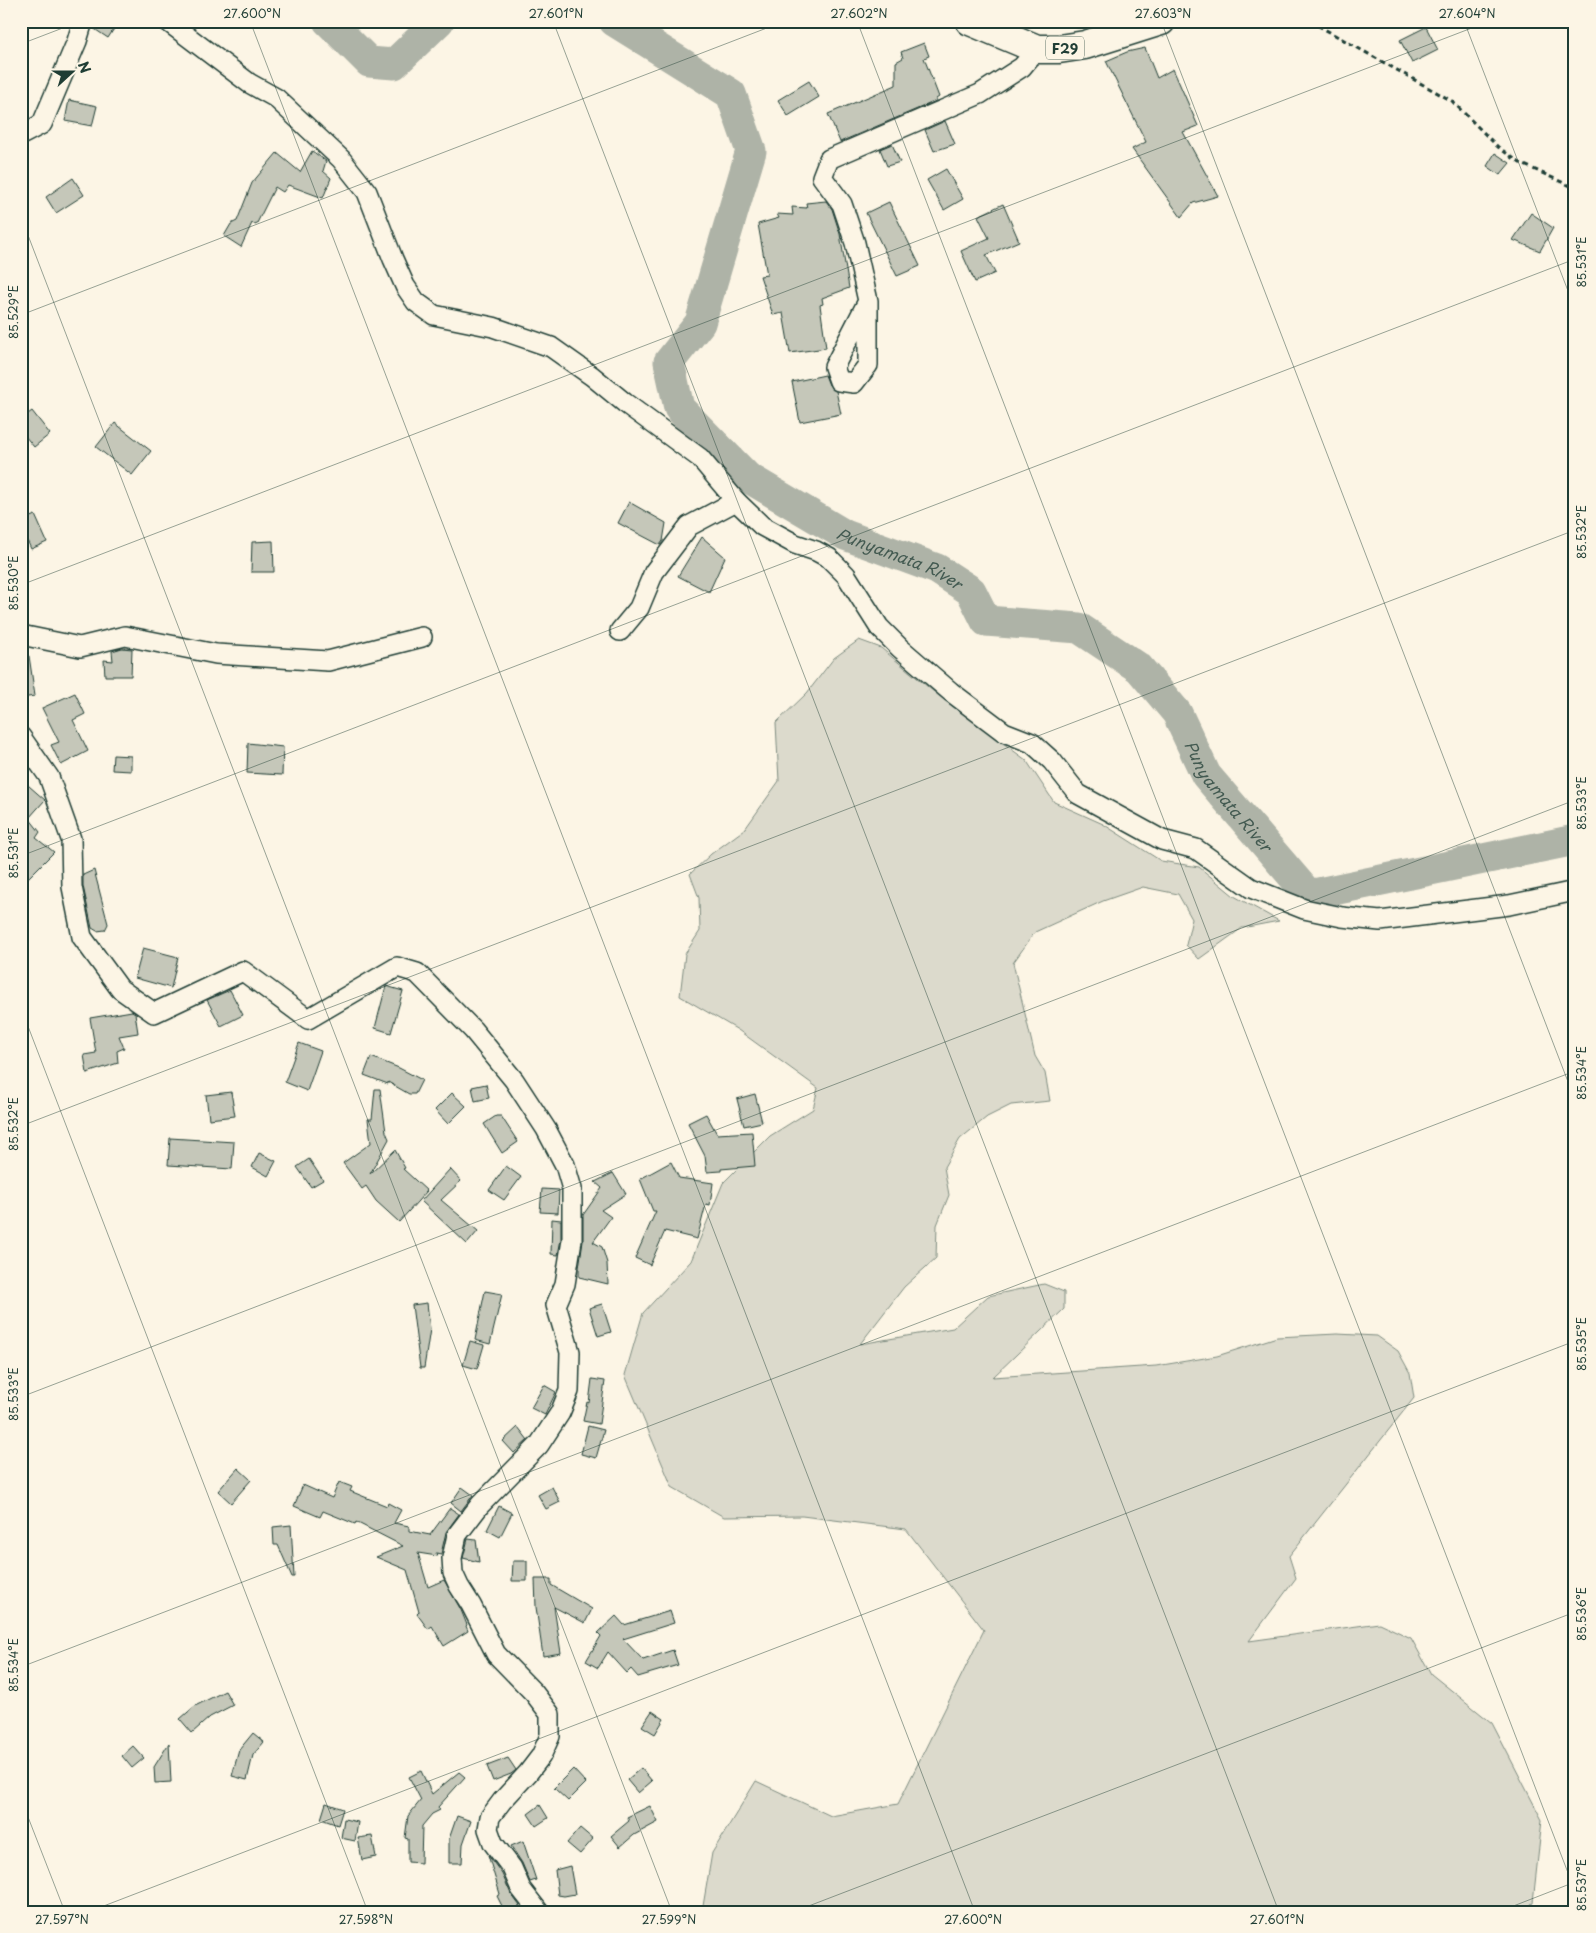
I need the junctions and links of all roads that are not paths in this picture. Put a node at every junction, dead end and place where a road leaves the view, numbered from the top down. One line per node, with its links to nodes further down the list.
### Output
1 (83, 21): 6 (street)
2 (167, 21): 8 (street)
3 (970, 21): 5 (main road, F29)
4 (1161, 21): 5 (main road, F29)
5 (1038, 49): 7 (street)
6 (21, 135)
7 (868, 301)
8 (736, 501): 9 (street); 13 (street)
9 (620, 631)
10 (21, 635): 11 (street)
11 (422, 637)
12 (21, 737): 14 (street)
13 (1575, 892)
14 (539, 1912)

